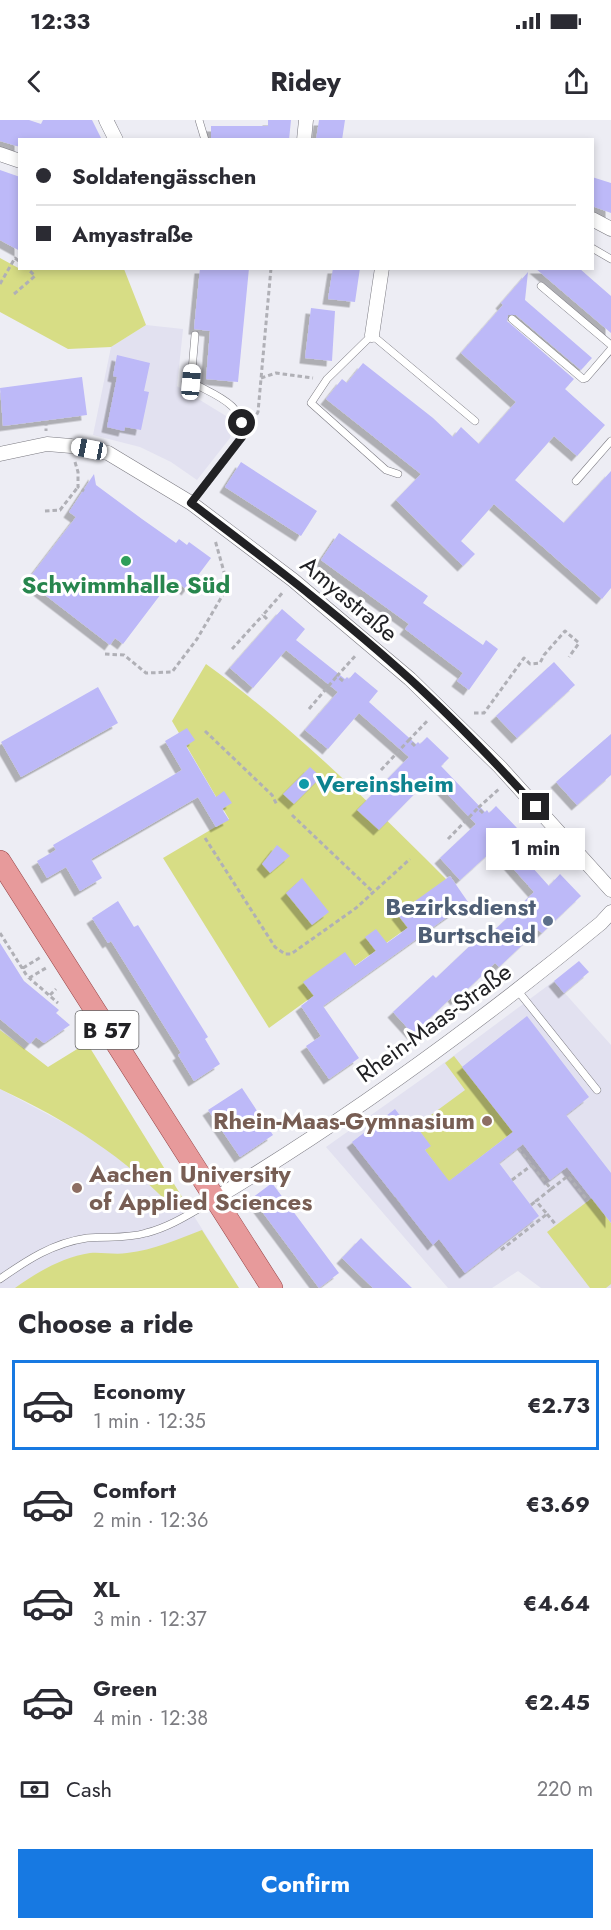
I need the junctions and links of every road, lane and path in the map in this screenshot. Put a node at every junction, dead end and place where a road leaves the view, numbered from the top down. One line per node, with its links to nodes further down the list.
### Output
1 (106, 120): 4 (street)
2 (199, 120): 5 (lane)
3 (306, 120): 6 (street)
4 (115, 138)
5 (204, 138)
6 (304, 138)
7 (0, 154): 8 (street)
8 (18, 160)
9 (594, 220): 10 (street)
10 (611, 229)
11 (594, 249): 12 (lane)
12 (611, 259)
13 (18, 260): 17 (path)
14 (29, 270): 19 (path)
15 (271, 270): 24 (path)
16 (382, 270): 22 (street)
17 (0, 284)
18 (541, 286): 23 (lane)
19 (14, 294)
20 (512, 319): 23 (lane)
21 (195, 334): 27 (lane)
22 (372, 335): 25 (lane); 26 (lane)
23 (611, 347)
24 (261, 378): 25 (path); 27 (path)
25 (327, 379): 31 (lane)
26 (475, 421)
27 (242, 437): 35 (lane)
28 (611, 441): 32 (lane)
29 (71, 446): 30 (street, Amyastraße); 33 (path); 35 (street, Amyastraße)
30 (0, 454)
31 (398, 474)
32 (576, 482)
33 (78, 487): 34 (path); 36 (path)
34 (84, 491)
35 (191, 503): 37 (street, Amyastraße)
36 (45, 511)
37 (211, 518): 38 (street, Amyastraße); 43 (path)
38 (292, 580): 39 (path); 41 (street, Amyastraße)
39 (263, 615): 40 (path); 42 (path)
40 (267, 619)
41 (366, 642): 45 (path); 47 (street, Amyastraße)
42 (232, 649)
43 (105, 654)
44 (569, 657): 49 (path)
45 (337, 676): 46 (path); 48 (path)
46 (343, 681)
47 (440, 708): 51 (path); 54 (street, Amyastraße)
48 (309, 709)
49 (474, 713)
50 (205, 731): 55 (path)
51 (409, 740): 52 (path); 53 (path)
52 (415, 746)
53 (381, 770)
54 (510, 779): 56 (path); 63 (street, Amyastraße)
55 (277, 805)
56 (478, 808): 57 (path); 60 (path)
57 (483, 813)
58 (292, 814): 64 (path)
59 (205, 837): 64 (path)
60 (448, 838)
61 (410, 859): 64 (path)
62 (0, 861): 76 (main road, B 57)
63 (611, 890)
64 (373, 892)
65 (611, 912): 68 (street, Rhein-Maas-Straße)
66 (0, 933): 69 (path)
67 (56, 988): 69 (path)
68 (518, 991): 71 (lane); 76 (street, Rhein-Maas-Straße)
69 (50, 995): 70 (path)
70 (58, 1003)
71 (597, 1089)
72 (518, 1148): 73 (path)
73 (532, 1165): 74 (path); 75 (path)
74 (512, 1180)
75 (550, 1190): 77 (path); 78 (path)
76 (214, 1200): 83 (lane); 84 (main road, B 57)
77 (536, 1201): 79 (path); 80 (path)
78 (588, 1201)
79 (531, 1205)
80 (547, 1214): 81 (path); 82 (path)
81 (556, 1225)
82 (501, 1250)
83 (0, 1279)
84 (272, 1288)

